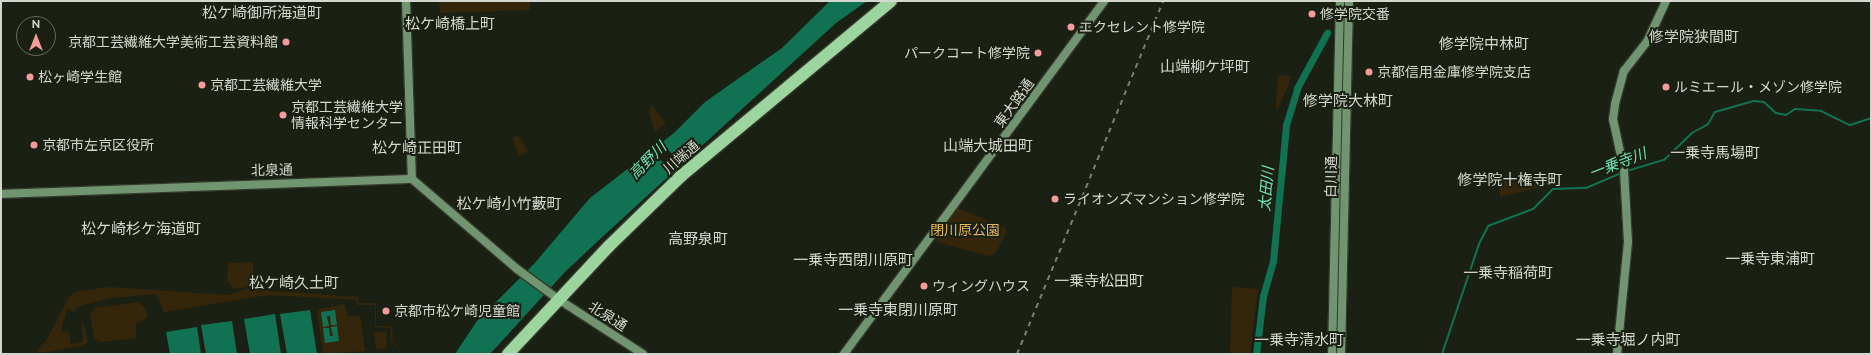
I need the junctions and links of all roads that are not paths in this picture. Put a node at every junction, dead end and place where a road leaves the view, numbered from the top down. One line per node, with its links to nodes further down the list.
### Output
1 (406, 1): 7 (street)
2 (891, 1): 9 (highway, 川端通)
3 (1104, 1): 12 (street, 東大路通)
4 (1340, 1): 13 (street, 白川通)
5 (1349, 1): 14 (street, 白川通)
6 (1666, 1): 15 (street)
7 (412, 179): 8 (street, 北泉通); 9 (street, 北泉通)
8 (1, 194)
9 (554, 297): 10 (highway, 川端通); 11 (street, 北泉通)
10 (508, 354)
11 (643, 354)
12 (844, 354)
13 (1332, 354)
14 (1341, 354)
15 (1617, 354)

